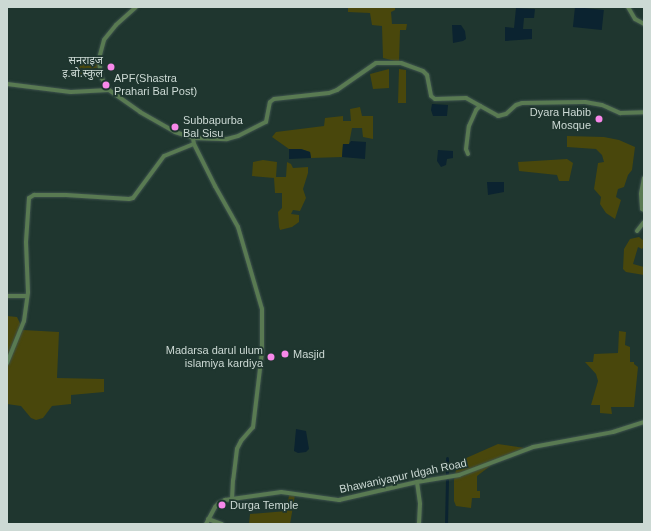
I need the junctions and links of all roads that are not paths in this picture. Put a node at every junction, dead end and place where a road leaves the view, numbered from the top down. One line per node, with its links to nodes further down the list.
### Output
1 (136, 7): 5 (street)
2 (628, 7): 3 (street)
3 (644, 24)
4 (7, 84): 5 (street)
5 (109, 90): 8 (street)
6 (480, 106): 7 (street); 8 (street); 10 (street)
7 (644, 112)
8 (192, 138): 9 (street)
9 (194, 144): 16 (street); 20 (street)
10 (468, 154)
11 (644, 178): 12 (street)
12 (644, 210)
13 (644, 222): 14 (street)
14 (637, 231)
15 (7, 296): 16 (street)
16 (27, 296): 17 (street)
17 (7, 363)
18 (644, 422): 19 (street, Bhawaniyapur Idgah Road)
19 (417, 482): 20 (street, Bhawaniyapur Idgah Road); 24 (street)
20 (232, 499): 21 (street)
21 (208, 519): 22 (street); 23 (street)
22 (206, 524)
23 (222, 524)
24 (419, 524)

